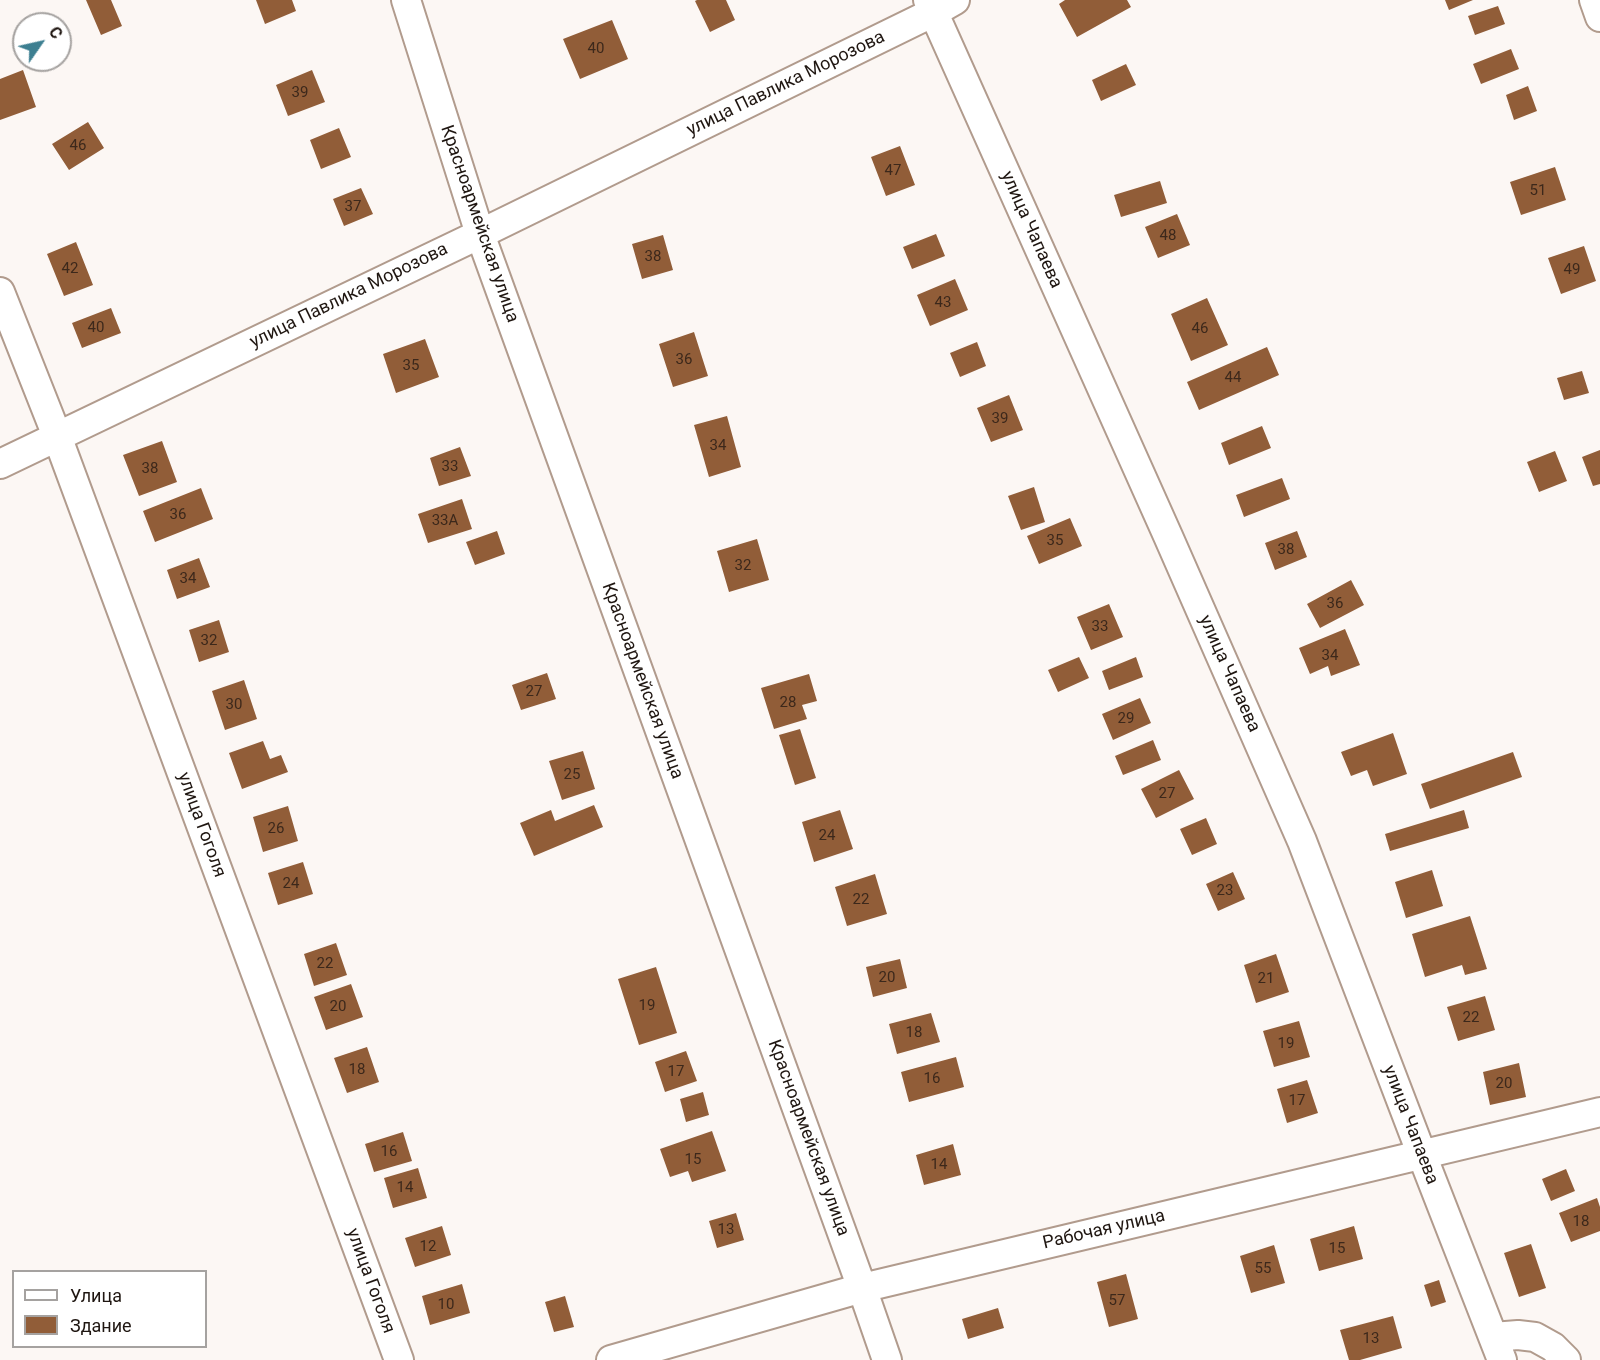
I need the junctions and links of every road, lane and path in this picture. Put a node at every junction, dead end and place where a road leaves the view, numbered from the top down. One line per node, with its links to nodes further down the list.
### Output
1 (406, 0): 5 (street, Красноармейская улица)
2 (1594, 0): 4 (street)
3 (939, 4): 5 (street, улица Павлика Морозова); 10 (street, улица Чапаева)
4 (1600, 17)
5 (480, 234): 7 (street, улица Павлика Морозова); 11 (street, Красноармейская улица)
6 (0, 292): 7 (street, улица Гоголя)
7 (57, 436): 8 (street, улица Павлика Морозова); 13 (street, улица Гоголя)
8 (0, 464)
9 (1600, 1112): 10 (street, Рабочая улица)
10 (1422, 1155): 11 (street, Рабочая улица); 12 (street, улица Чапаева)
11 (862, 1288): 14 (street, Рабочая улица); 15 (street, Красноармейская улица)
12 (1497, 1349): 16 (street)
13 (399, 1360)
14 (611, 1360)
15 (887, 1360)
16 (1566, 1360)

